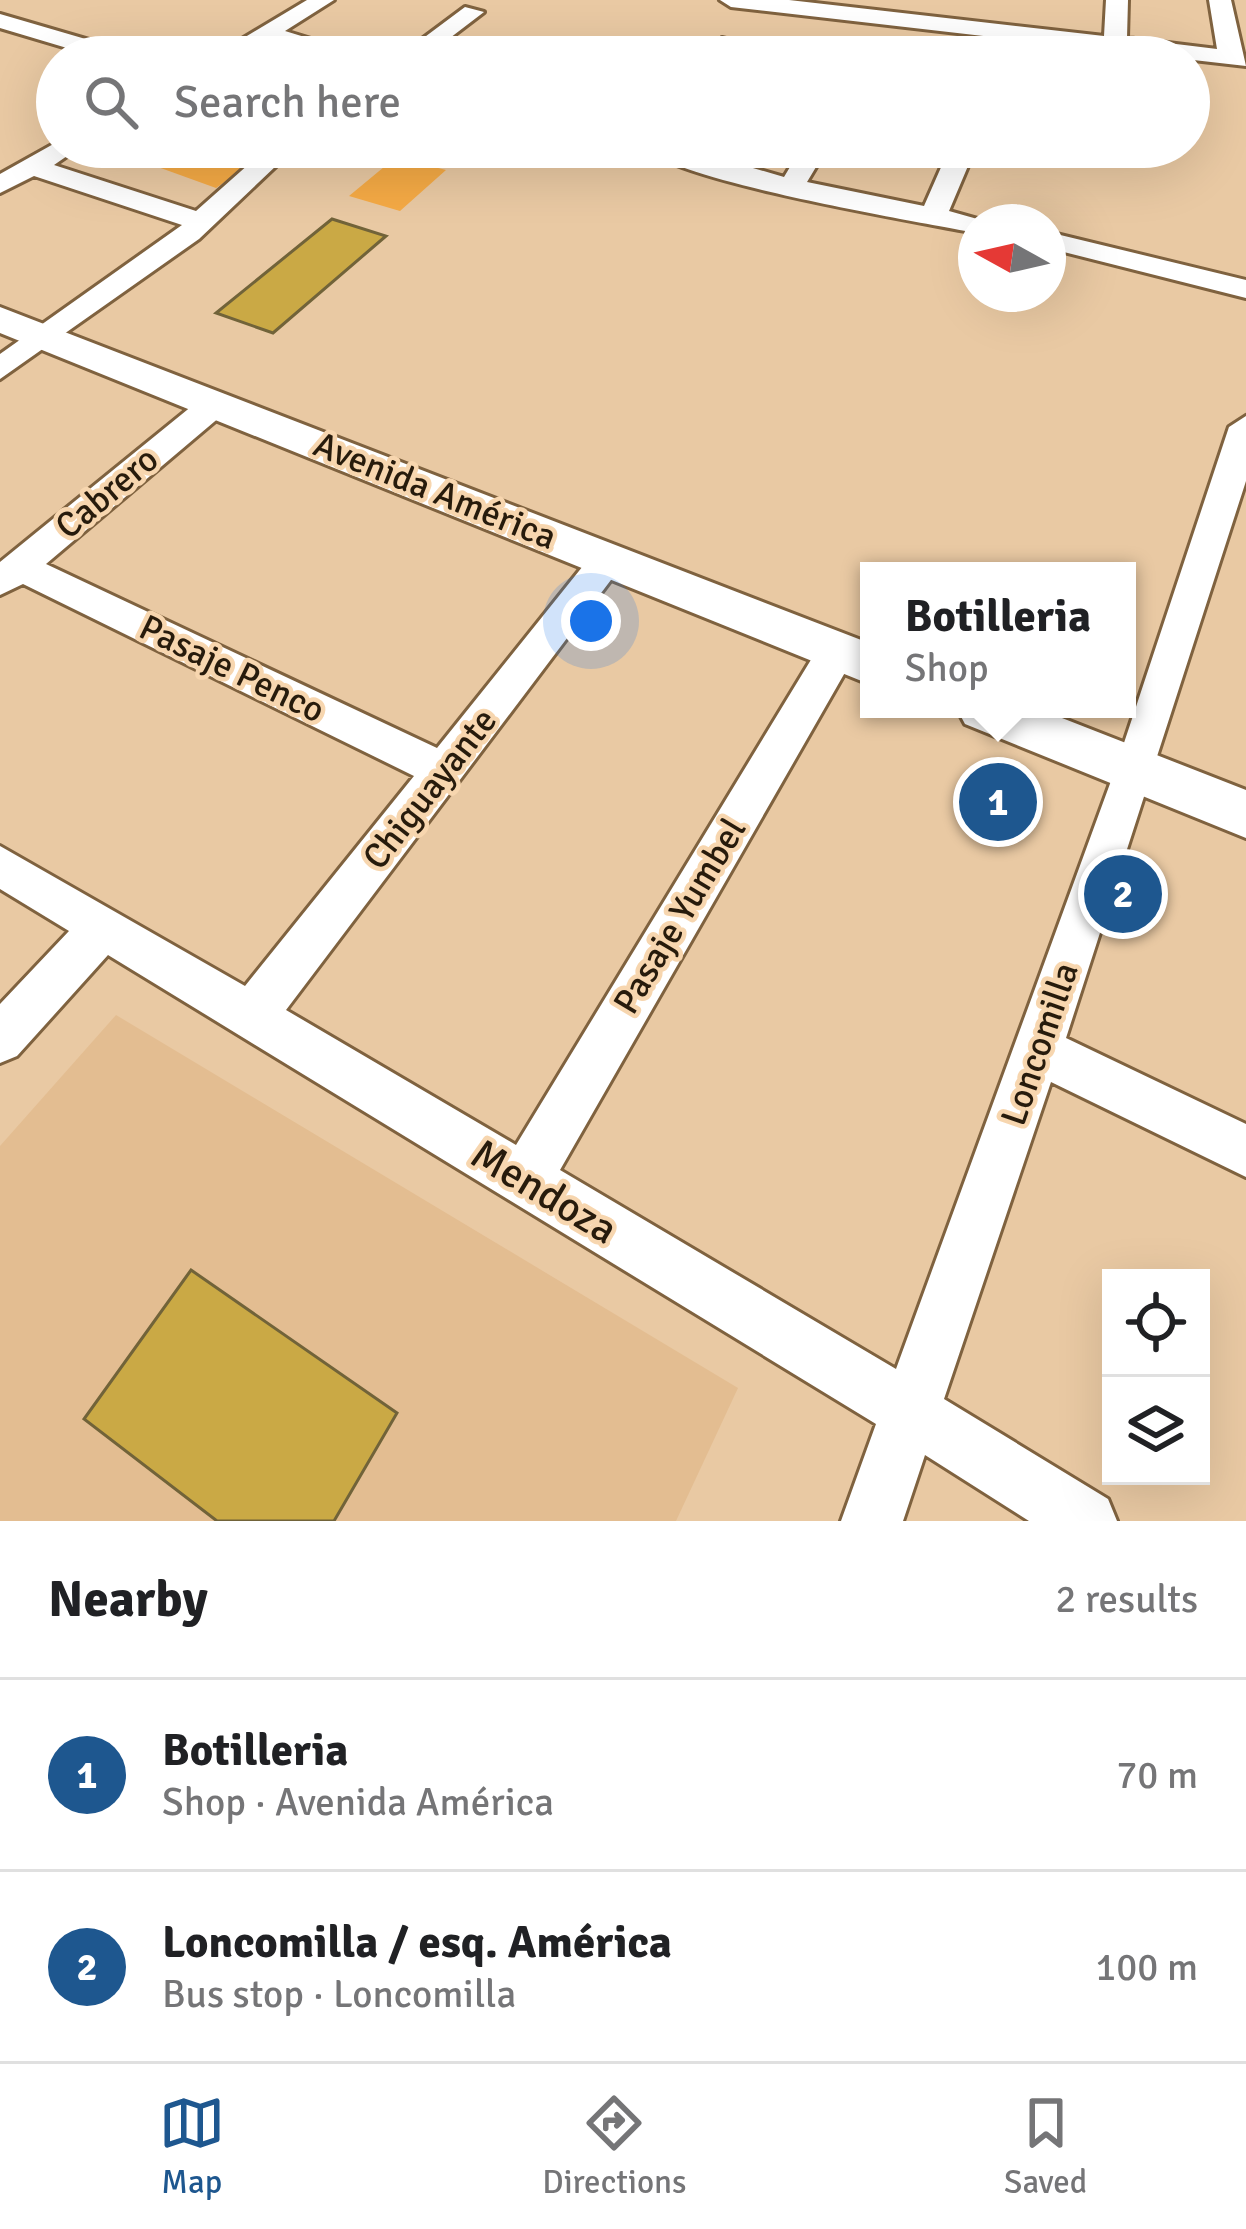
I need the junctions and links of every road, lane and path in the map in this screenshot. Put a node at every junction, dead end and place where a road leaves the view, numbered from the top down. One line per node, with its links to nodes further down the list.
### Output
1 (323, 0): 11 (street)
2 (731, 0): 6 (street)
3 (1008, 0): 10 (street)
4 (1117, 0): 17 (street)
5 (1220, 0): 18 (street)
6 (783, 3): 7 (street)
7 (889, 9): 10 (street)
8 (473, 12): 15 (street)
9 (0, 21): 12 (street)
10 (1003, 32): 16 (street)
11 (265, 33): 13 (street); 14 (street)
12 (51, 36)
13 (260, 36)
14 (277, 36)
15 (439, 36)
16 (1044, 36)
17 (1115, 36)
18 (1238, 58)
19 (36, 165): 20 (street)
20 (32, 167): 25 (street); 29 (street)
21 (260, 168): 29 (street)
22 (714, 168): 26 (street)
23 (802, 168): 26 (street)
24 (954, 168): 27 (street)
25 (0, 185)
26 (791, 187): 27 (street)
27 (933, 216): 28 (street)
28 (958, 221)
29 (201, 222): 33 (street)
30 (1066, 244): 31 (street)
31 (1246, 289)
32 (0, 319): 33 (main road, Avenida América)
33 (46, 337): 34 (street); 35 (main road, Avenida América)
34 (0, 370)
35 (215, 404): 37 (main road, Avenida América); 38 (street, Cabrero)
36 (1246, 427): 41 (street, Loncomilla)
37 (608, 560): 39 (main road, Avenida América); 42 (street, Chiguayante)
38 (9, 574): 42 (street, Pasaje Penco)
39 (853, 657): 50 (street, Pasaje Yumbel)
40 (1006, 718): 41 (main road)
41 (1136, 770): 43 (main road); 48 (street, Loncomilla)
42 (445, 771): 46 (street, Chiguayante)
43 (1246, 814)
44 (0, 866): 45 (street, Mendoza)
45 (103, 928): 46 (street, Mendoza); 47 (street)
46 (251, 1017): 50 (street, Mendoza)
47 (0, 1039)
48 (1038, 1050): 49 (street); 51 (street, Loncomilla)
49 (1246, 1151)
50 (524, 1181): 51 (street, Mendoza)
51 (910, 1412): 52 (street, Loncomilla); 53 (street, Mendoza)
52 (872, 1521)
53 (1086, 1521)

